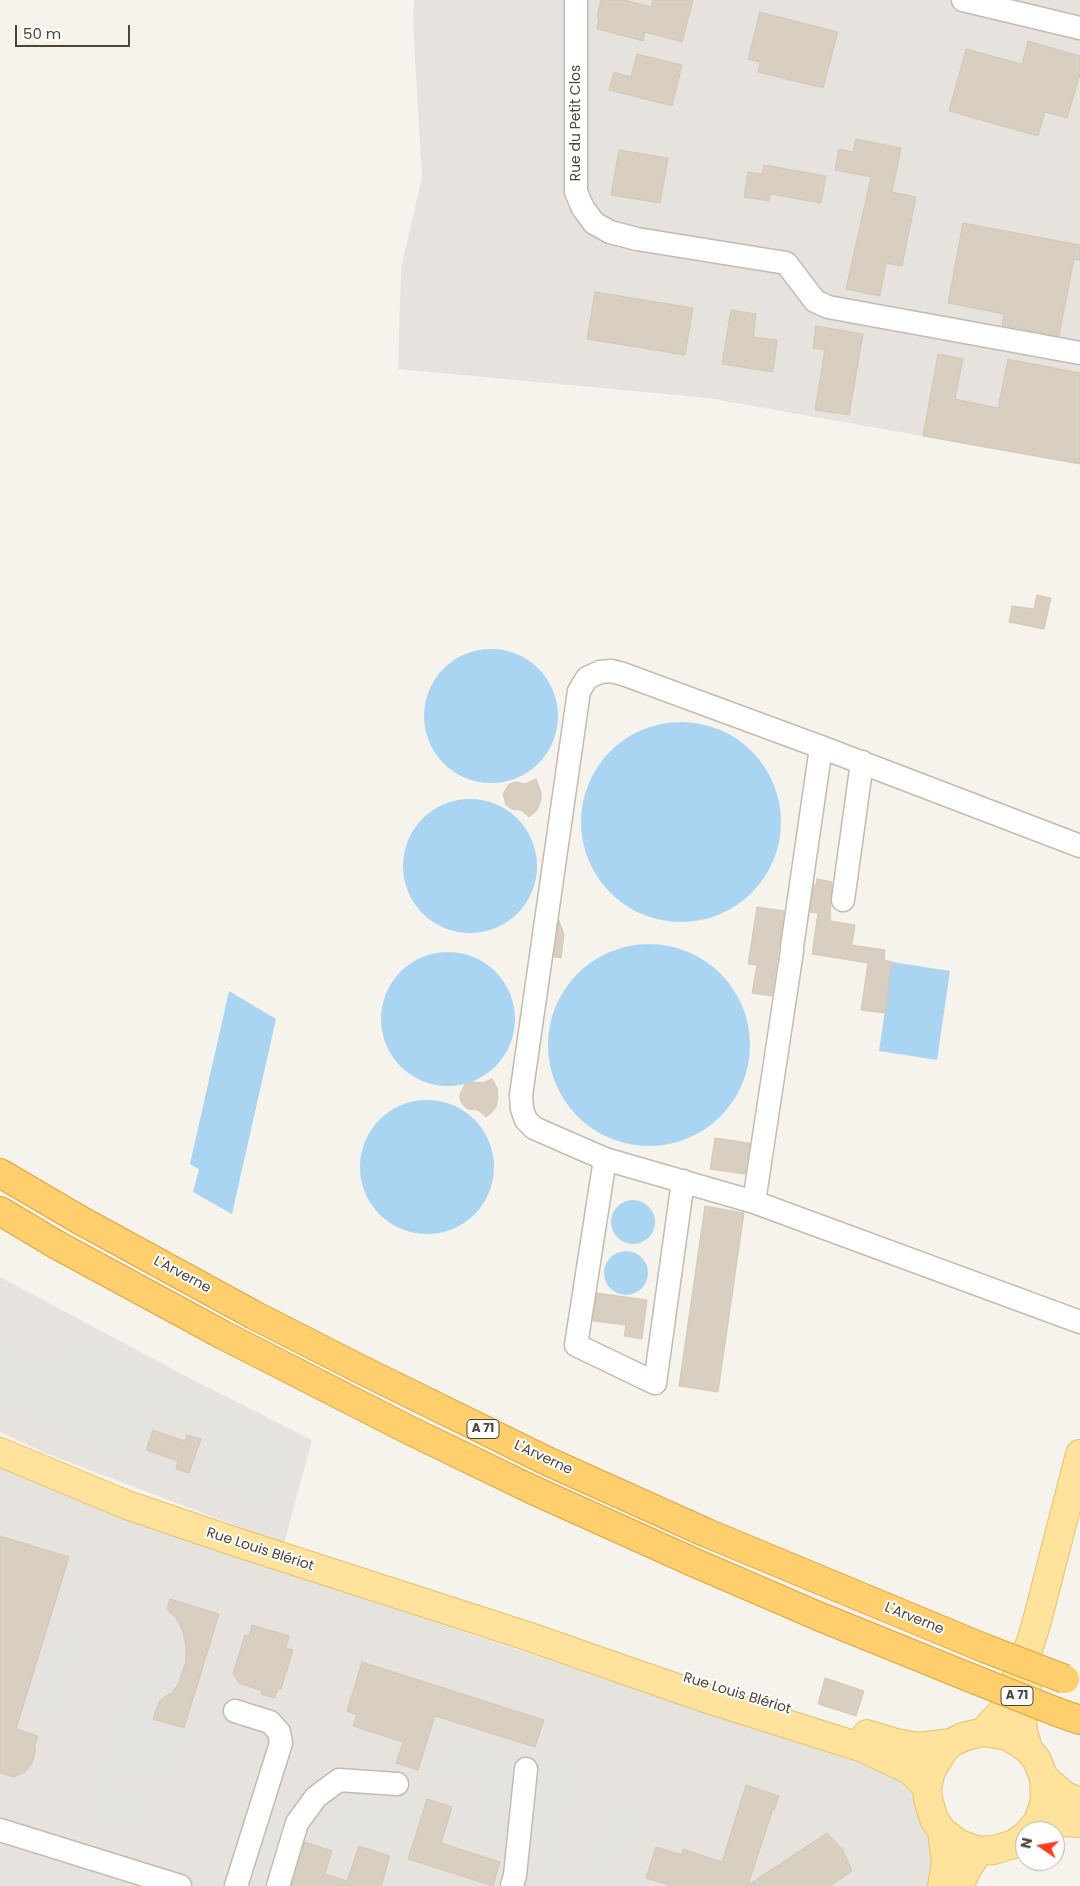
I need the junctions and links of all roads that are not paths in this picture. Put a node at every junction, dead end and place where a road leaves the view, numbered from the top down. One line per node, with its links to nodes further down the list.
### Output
1 (576, 0): 4 (street, Rue du Petit Clos)
2 (963, 0): 3 (street)
3 (1080, 28)
4 (1080, 353)
5 (821, 747): 6 (street); 9 (street); 12 (street)
6 (862, 762): 7 (street); 8 (street)
7 (1080, 846)
8 (843, 900)
9 (605, 1159): 11 (street); 11 (street)
10 (0, 1174): 19 (highway, L'Arverne / A 71, bridge)
11 (683, 1181): 12 (street)
12 (754, 1202): 14 (street)
13 (0, 1211): 21 (highway, A 71, bridge)
14 (1080, 1322)
15 (0, 1452): 18 (main road, Rue Louis Blériot)
16 (1080, 1454): 17 (main road)
17 (1037, 1621): 22 (main road); 24 (main road)
18 (524, 1635): 23 (main road, Rue Louis Blériot); 28 (main road, Rue Louis Blériot)
19 (1072, 1682)
20 (235, 1711): 38 (street)
21 (1069, 1716)
22 (983, 1732): 23 (main road); 24 (main road)
23 (951, 1743): 28 (main road)
24 (1028, 1749): 26 (main road)
25 (526, 1769): 40 (street)
26 (1044, 1778): 29 (main road); 30 (main road)
27 (397, 1784): 39 (street)
28 (927, 1787): 34 (main road)
29 (1080, 1802)
30 (1035, 1821)
31 (1080, 1823): 32 (main road)
32 (1065, 1825)
33 (0, 1830): 37 (street)
34 (942, 1831): 36 (main road); 41 (main road)
35 (1015, 1843): 36 (main road)
36 (979, 1851): 42 (main road)
37 (180, 1886)
38 (236, 1886)
39 (278, 1886)
40 (512, 1886)
41 (942, 1886)
42 (960, 1886)

